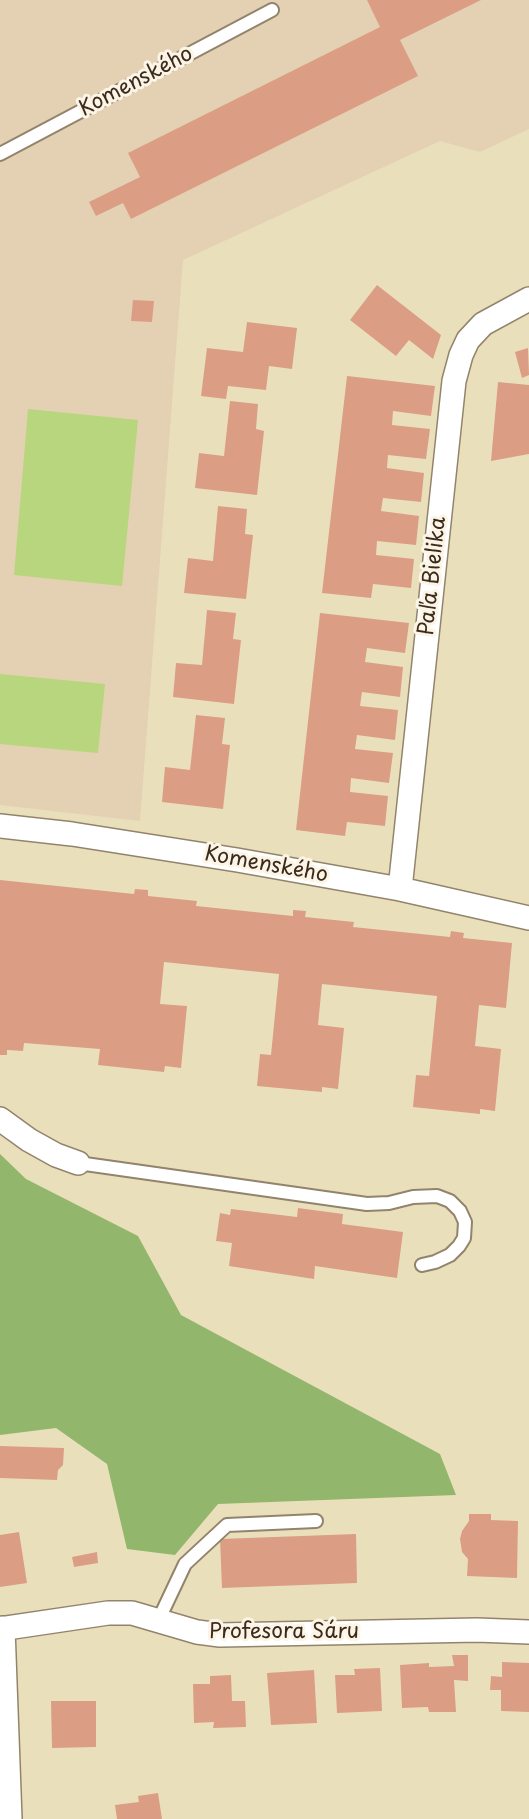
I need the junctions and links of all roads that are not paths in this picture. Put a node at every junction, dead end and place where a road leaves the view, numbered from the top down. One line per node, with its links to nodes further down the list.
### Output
1 (272, 10): 2 (lane, Komenského)
2 (0, 153)
3 (529, 299): 5 (street, Paľa Bielika)
4 (0, 826): 5 (street, Komenského)
5 (400, 889): 6 (street, Komenského)
6 (529, 918)
7 (0, 1119): 8 (street)
8 (78, 1163): 9 (lane)
9 (422, 1265)
10 (316, 1521): 11 (lane)
11 (159, 1619): 12 (street, Profesora Sáru); 13 (street, Profesora Sáru)
12 (1, 1629): 14 (street)
13 (529, 1632)
14 (10, 1819)

